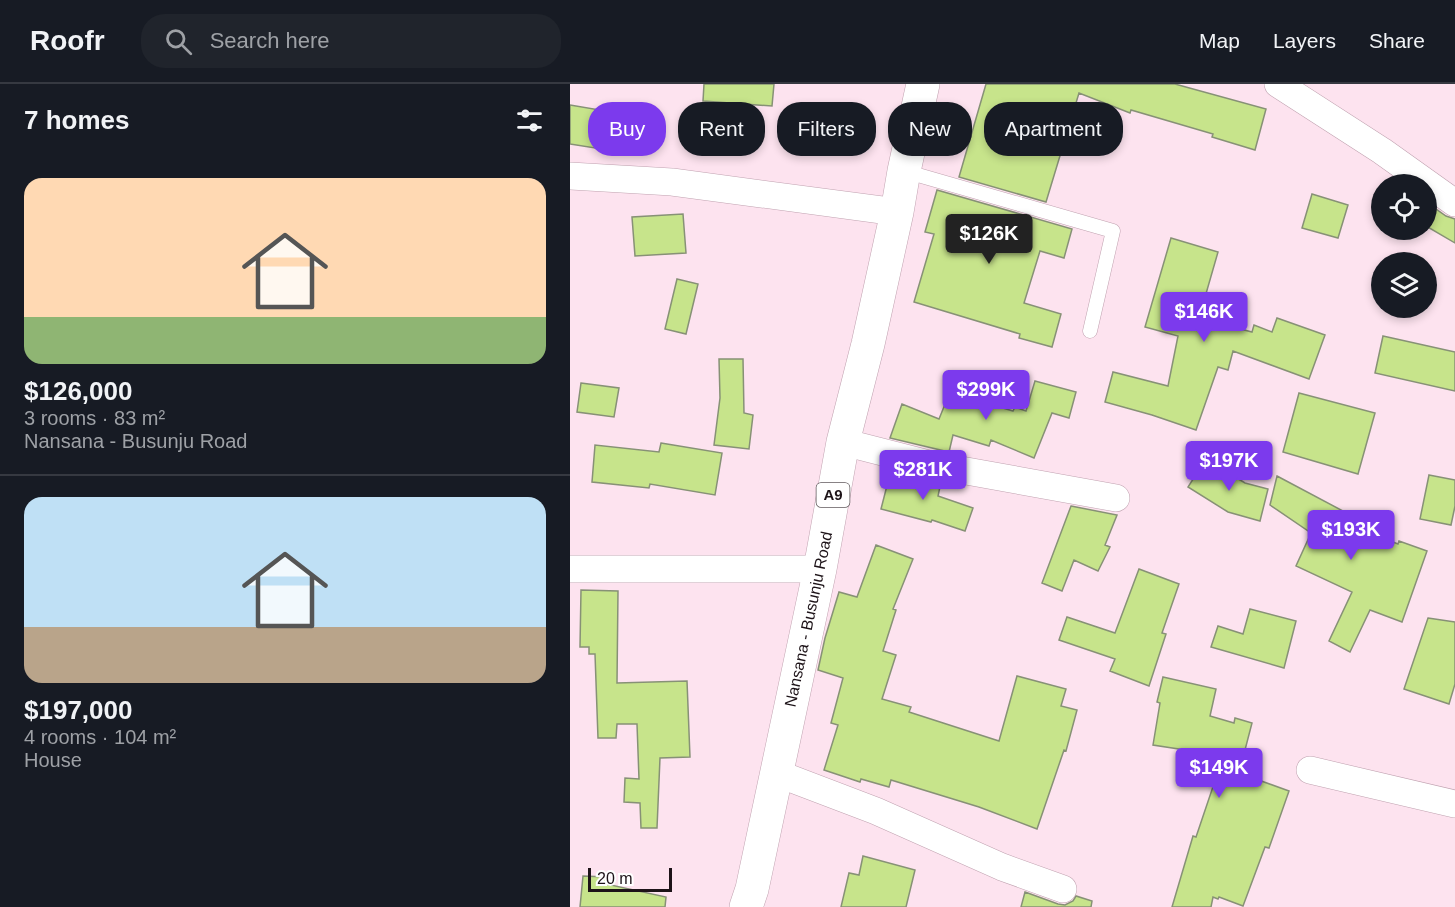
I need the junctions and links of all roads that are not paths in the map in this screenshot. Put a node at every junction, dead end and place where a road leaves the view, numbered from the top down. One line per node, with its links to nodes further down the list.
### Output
1 (923, 84): 3 (main road, Nansana - Busunju Road / A9)
2 (1278, 84): 5 (street)
3 (904, 171): 6 (main road, Nansana - Busunju Road / A9); 7 (lane)
4 (570, 176): 6 (street)
5 (1455, 203)
6 (897, 212): 8 (main road, Nansana - Busunju Road / A9)
7 (1090, 332)
8 (843, 442): 9 (street); 11 (main road, Nansana - Busunju Road / A9)
9 (1116, 498)
10 (570, 569): 11 (street)
11 (820, 569): 13 (main road, Nansana - Busunju Road / A9)
12 (1310, 770): 14 (street)
13 (776, 773): 15 (street); 16 (main road, Nansana - Busunju Road / A9)
14 (1455, 804)
15 (1063, 889)
16 (746, 907)

